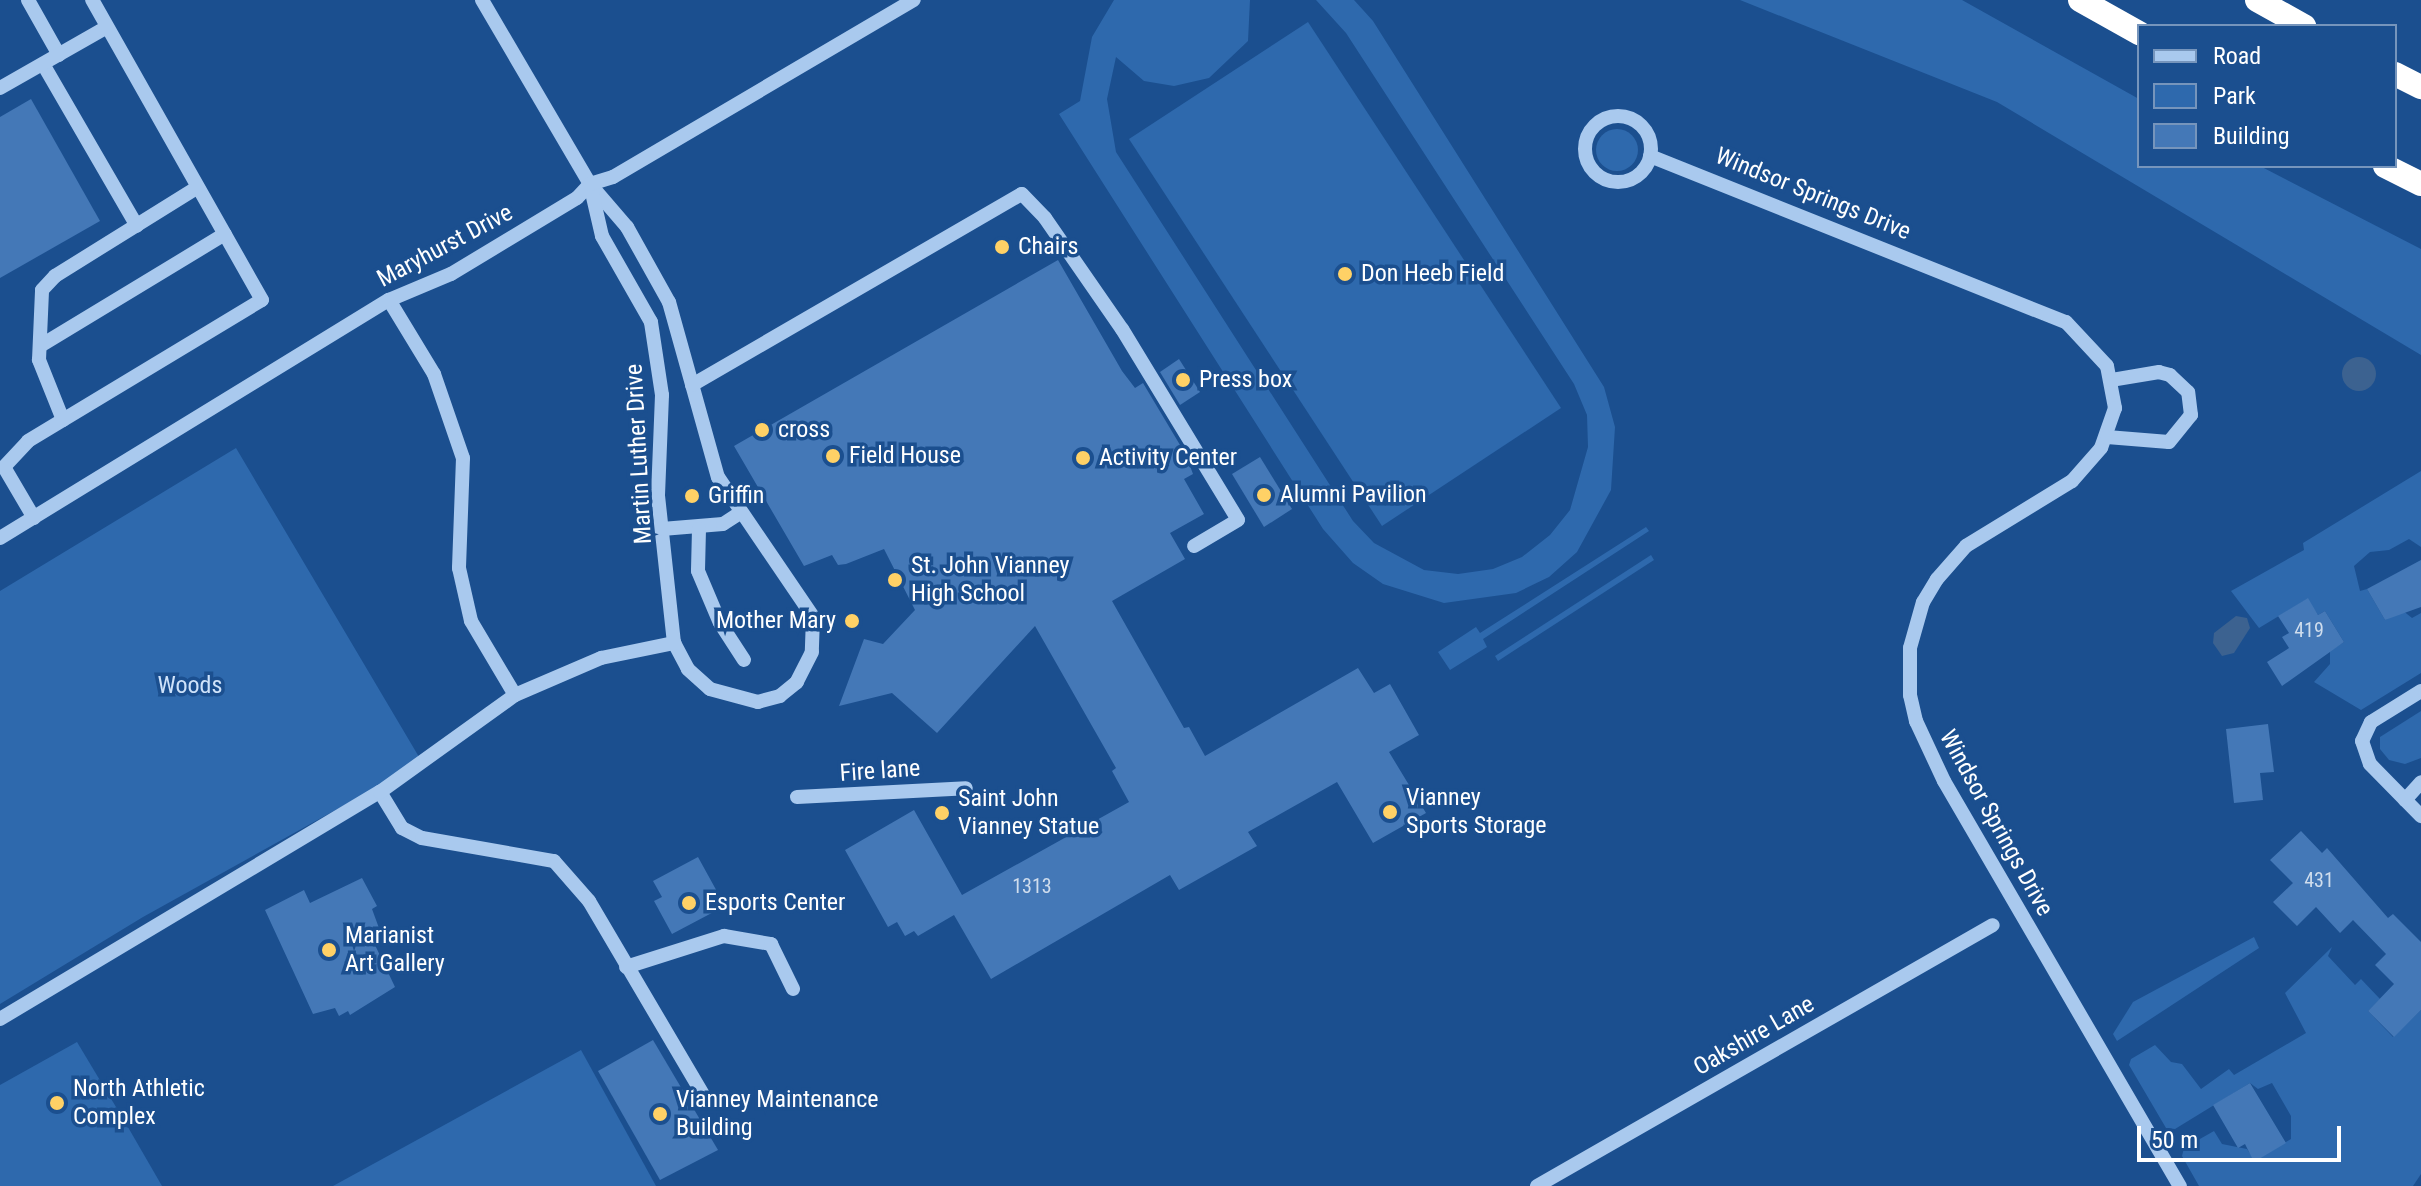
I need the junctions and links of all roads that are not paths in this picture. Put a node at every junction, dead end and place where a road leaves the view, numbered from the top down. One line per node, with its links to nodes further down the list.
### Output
1 (28, 0): 10 (street)
2 (92, 0): 8 (street)
3 (482, 0): 17 (street, Martin Luther Drive)
4 (914, 0): 17 (street, Maryhurst Drive)
5 (2257, 0): 7 (highway)
6 (2081, 1): 9 (highway)
7 (2300, 24)
8 (107, 27): 10 (street); 19 (street)
9 (2137, 32)
10 (59, 55): 11 (street)
11 (43, 64): 14 (street); 20 (street)
12 (2397, 75): 13 (highway)
13 (2421, 87)
14 (0, 88)
15 (1650, 156): 15 (street); 24 (street, Windsor Springs Drive)
16 (2389, 168): 18 (highway)
17 (590, 184): 22 (street, Maryhurst Drive); 25 (street, Martin Luther Drive); 30 (street, Martin Luther Drive)
18 (2421, 184)
19 (198, 187): 20 (street); 21 (street)
20 (137, 226): 23 (street)
21 (225, 234): 23 (street); 26 (street)
22 (389, 300): 29 (street, Maryhurst Drive); 37 (street)
23 (40, 346): 26 (street)
24 (2111, 380): 27 (street, Windsor Springs Drive); 27 (street)
25 (692, 385): 28 (street, Martin Luther Drive); 33 (street)
26 (63, 420): 29 (street)
27 (2107, 437): 50 (street, Windsor Springs Drive)
28 (740, 513): 31 (street); 34 (street, Martin Luther Drive)
29 (34, 518): 32 (street, Maryhurst Drive)
30 (662, 529): 31 (street); 34 (street, Martin Luther Drive)
31 (699, 529): 35 (street)
32 (0, 538)
33 (1194, 546)
34 (674, 643): 37 (street)
35 (744, 660)
36 (2421, 691): 42 (street)
37 (515, 695): 40 (street)
38 (2421, 782): 42 (street)
39 (966, 788): 41 (street, Fire lane)
40 (380, 792): 45 (street); 47 (street)
41 (797, 797)
42 (2405, 800): 43 (street)
43 (2421, 816)
44 (1993, 925): 49 (street, Oakshire Lane)
45 (626, 967): 46 (street); 48 (street)
46 (793, 989)
47 (0, 1019)
48 (705, 1098)
49 (1537, 1186)
50 (2180, 1186)

